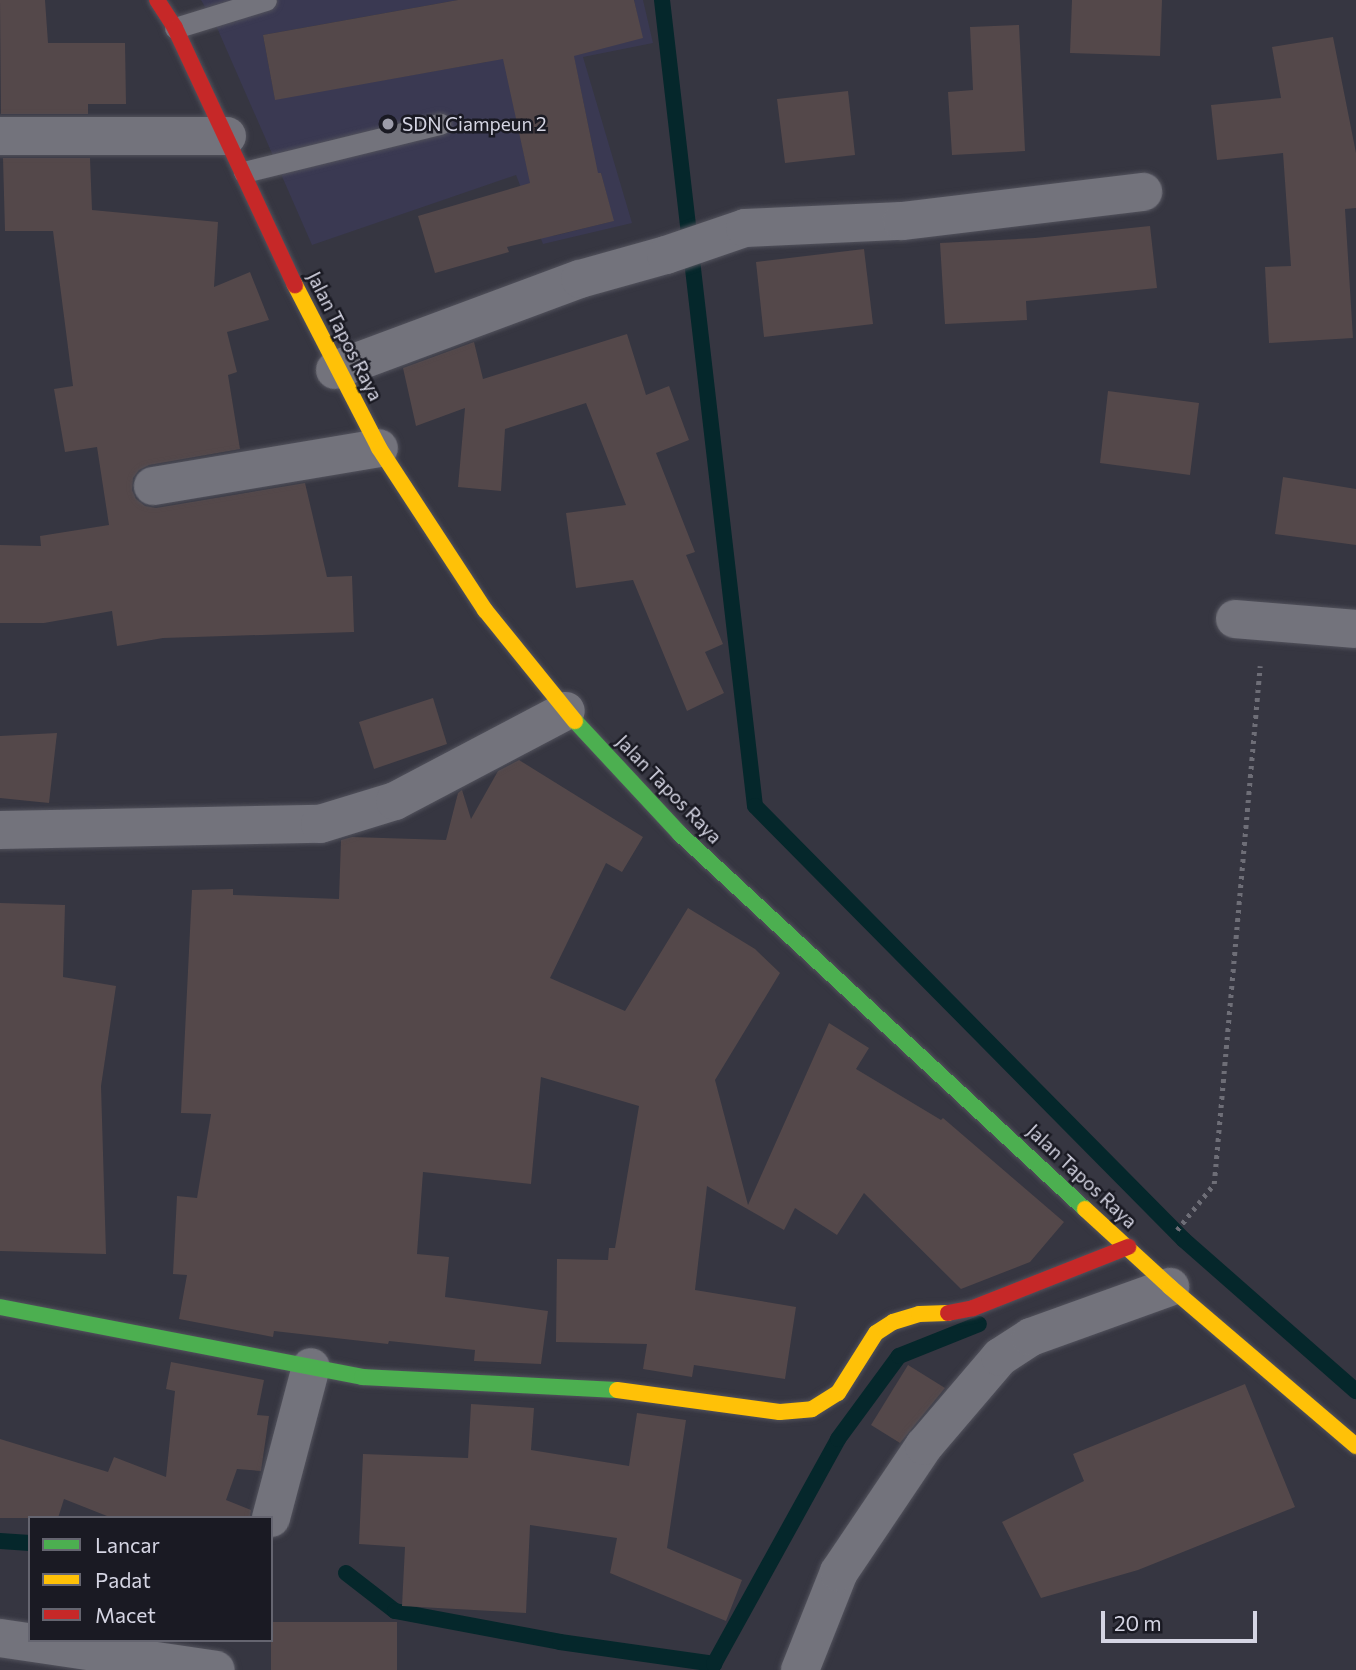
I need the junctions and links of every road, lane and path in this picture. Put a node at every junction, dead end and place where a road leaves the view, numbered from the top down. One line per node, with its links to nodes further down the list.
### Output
1 (157, 0): 3 (main road, Jalan Tapos Raya)
2 (266, 0): 3 (lane)
3 (175, 28): 6 (main road, Jalan Tapos Raya)
4 (440, 124): 7 (lane)
5 (0, 136): 6 (street)
6 (227, 136): 7 (main road, Jalan Tapos Raya)
7 (244, 172): 9 (main road, Jalan Tapos Raya)
8 (1143, 192): 9 (street)
9 (335, 370): 10 (main road, Jalan Tapos Raya)
10 (379, 448): 11 (street); 14 (main road, Jalan Tapos Raya)
11 (153, 486)
12 (1249, 621): 13 (street); 16 (path)
13 (1356, 629)
14 (566, 711): 15 (street); 17 (main road, Jalan Tapos Raya)
15 (0, 830)
16 (1172, 1236)
17 (1128, 1247): 18 (main road, Jalan Tapos Raya); 20 (main road)
18 (1170, 1287): 21 (main road, Jalan Tapos Raya); 27 (street)
19 (0, 1307): 20 (main road)
20 (311, 1367): 22 (street)
21 (1356, 1446)
22 (272, 1516)
23 (0, 1638): 25 (street)
24 (231, 1642): 26 (street)
25 (216, 1670)
26 (224, 1670)
27 (800, 1670)

